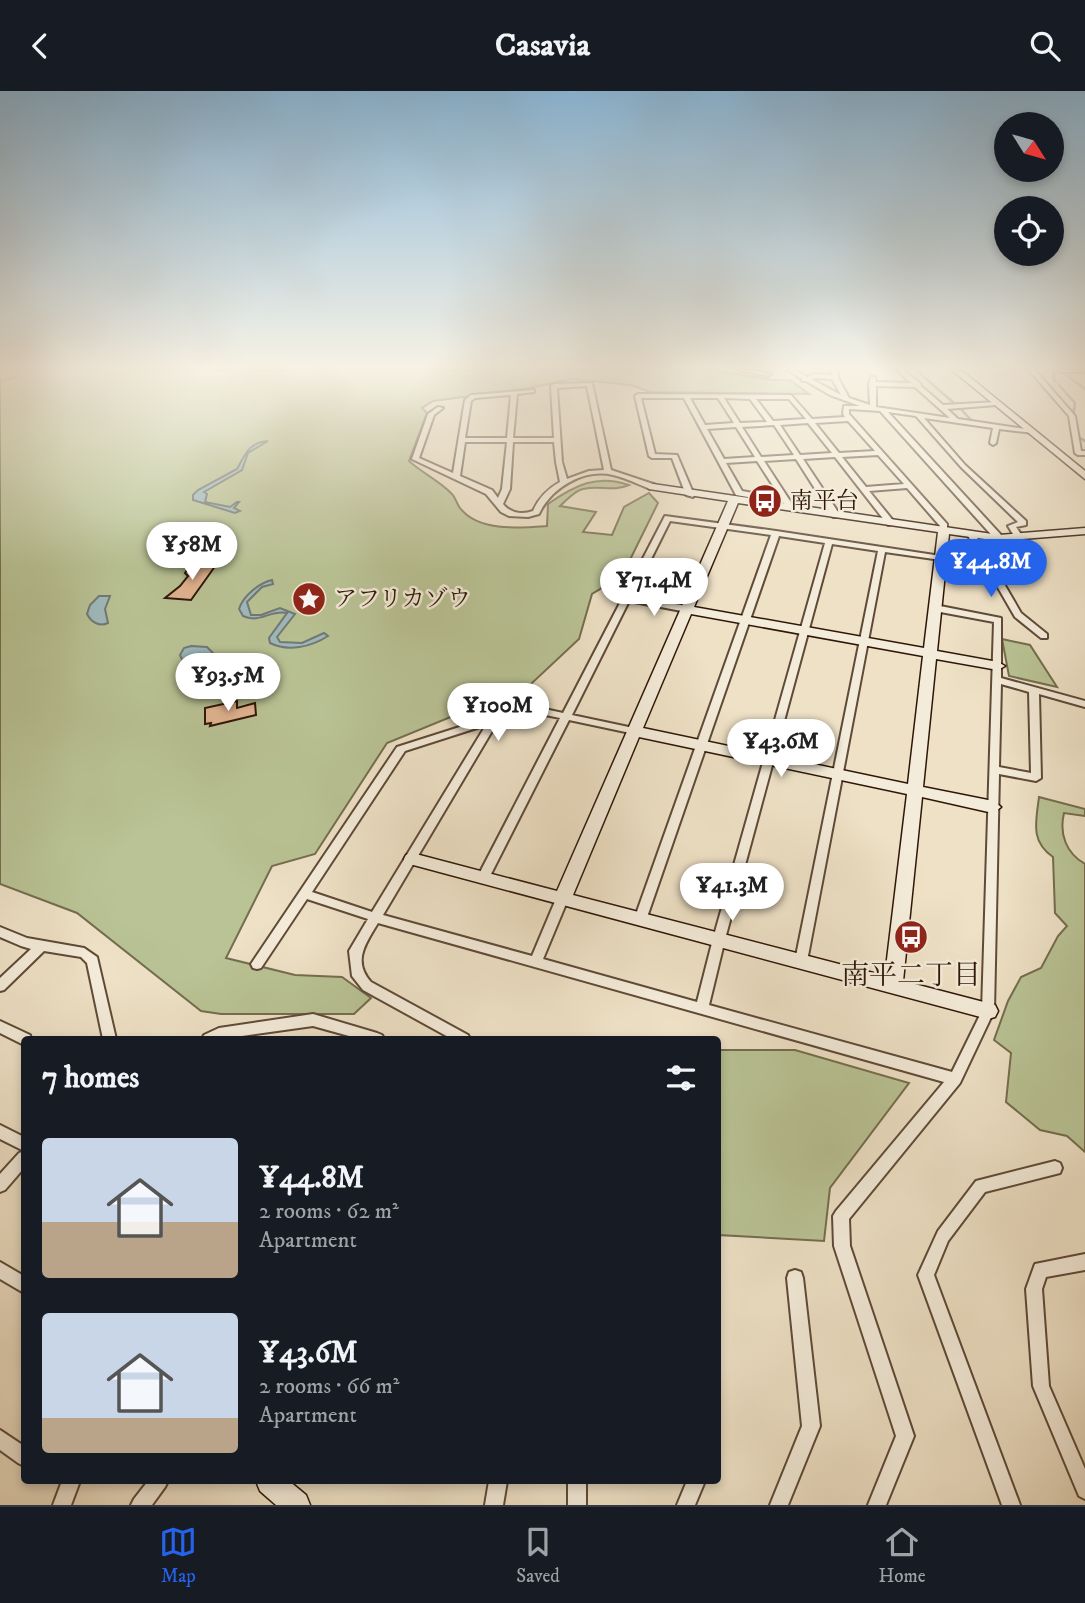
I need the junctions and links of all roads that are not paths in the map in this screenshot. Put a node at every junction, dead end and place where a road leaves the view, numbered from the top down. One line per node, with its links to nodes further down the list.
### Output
1 (423, 436): 33 (street)
2 (463, 436): 17 (street)
3 (511, 436): 18 (street)
4 (558, 436): 19 (street)
5 (601, 436): 31 (street)
6 (647, 436): 38 (street)
7 (707, 436): 27 (street)
8 (746, 436): 25 (street)
9 (783, 436): 24 (street)
10 (822, 436): 23 (street)
11 (865, 436): 21 (street)
12 (907, 436): 30 (street)
13 (937, 436): 29 (street)
14 (994, 436): 20 (street)
15 (1037, 436): 28 (street)
16 (1075, 436): 22 (street)
17 (462, 440): 18 (street); 33 (street)
18 (511, 440): 19 (street); 41 (street)
19 (558, 440): 34 (street)
20 (993, 443)
21 (881, 453): 23 (street); 35 (street)
22 (1085, 453)
23 (837, 454): 24 (street); 37 (street)
24 (798, 457): 25 (street); 42 (street)
25 (760, 459): 27 (street); 40 (street)
26 (1085, 460): 28 (street)
27 (721, 461): 40 (street)
28 (1066, 461): 32 (street)
29 (963, 466): 30 (street); 49 (street)
30 (936, 467): 50 (street)
31 (608, 471): 34 (street); 36 (street)
32 (1085, 476)
33 (456, 477): 41 (street)
34 (564, 482): 41 (street)
35 (909, 486): 37 (street); 45 (street)
36 (653, 487): 38 (street)
37 (865, 489): 43 (street)
38 (690, 495): 39 (street)
39 (734, 500): 40 (street); 44 (street)
40 (788, 504): 42 (street)
41 (499, 505)
42 (836, 515): 43 (street)
43 (891, 523): 45 (street)
44 (723, 526): 47 (street); 54 (street); 56 (street)
45 (944, 530): 48 (street); 53 (street)
46 (1085, 531): 49 (street)
47 (776, 533): 51 (street); 57 (street)
48 (971, 534): 50 (street); 59 (street)
49 (1019, 537): 50 (street)
50 (999, 538)
51 (829, 541): 52 (street); 58 (street)
52 (883, 549): 53 (street); 60 (street)
53 (941, 558): 55 (street)
54 (626, 598): 56 (street); 65 (street)
55 (935, 608): 61 (street); 62 (street)
56 (687, 609): 57 (street); 67 (street)
57 (746, 620): 58 (street); 68 (street)
58 (805, 631): 60 (street); 69 (street)
59 (1044, 636)
60 (865, 642): 61 (street); 71 (street)
61 (930, 654): 62 (street); 72 (street)
62 (998, 673): 63 (street); 70 (street)
63 (1034, 689): 64 (street); 70 (street)
64 (1085, 703)
65 (565, 716): 66 (street); 67 (street); 75 (street)
66 (494, 719): 74 (street); 76 (street)
67 (635, 731): 68 (street); 77 (street)
68 (701, 745): 69 (street); 79 (street)
69 (770, 760): 71 (street); 81 (street)
70 (994, 769): 73 (street)
71 (839, 775): 72 (street); 83 (street)
72 (915, 790): 73 (street); 86 (street)
73 (993, 807): 89 (street)
74 (412, 859): 75 (street); 78 (street)
75 (483, 878): 77 (street)
76 (306, 894): 78 (street); 85 (street)
77 (562, 899): 79 (street); 84 (street)
78 (375, 917): 84 (street); 94 (street)
79 (640, 919): 81 (street)
80 (0, 932): 82 (street)
81 (719, 939): 83 (street); 88 (street)
82 (43, 945): 87 (street); 92 (street)
83 (801, 961): 86 (street)
84 (535, 962): 88 (street)
85 (257, 964)
86 (892, 985): 89 (street)
87 (0, 986)
88 (702, 1009): 96 (street)
89 (988, 1011): 96 (street)
90 (0, 1027): 95 (street)
91 (353, 1035): 93 (street)
92 (109, 1036)
93 (215, 1036)
94 (458, 1036)
95 (21, 1037)
96 (955, 1079): 120 (street)
97 (0, 1132): 98 (street)
98 (21, 1143)
99 (21, 1161): 101 (street)
100 (1055, 1168): 121 (street)
101 (0, 1185)
102 (1085, 1262): 113 (street)
103 (0, 1270): 105 (street)
104 (795, 1279): 119 (street)
105 (21, 1283)
106 (0, 1439): 107 (street)
107 (21, 1455)
108 (157, 1484): 114 (street)
109 (273, 1484): 115 (street)
110 (498, 1484): 116 (street)
111 (577, 1484): 117 (street)
112 (694, 1484): 118 (street)
113 (1085, 1490)
114 (140, 1505)
115 (296, 1505)
116 (494, 1505)
117 (577, 1505)
118 (687, 1505)
119 (779, 1505)
120 (877, 1505)
121 (1012, 1505)

